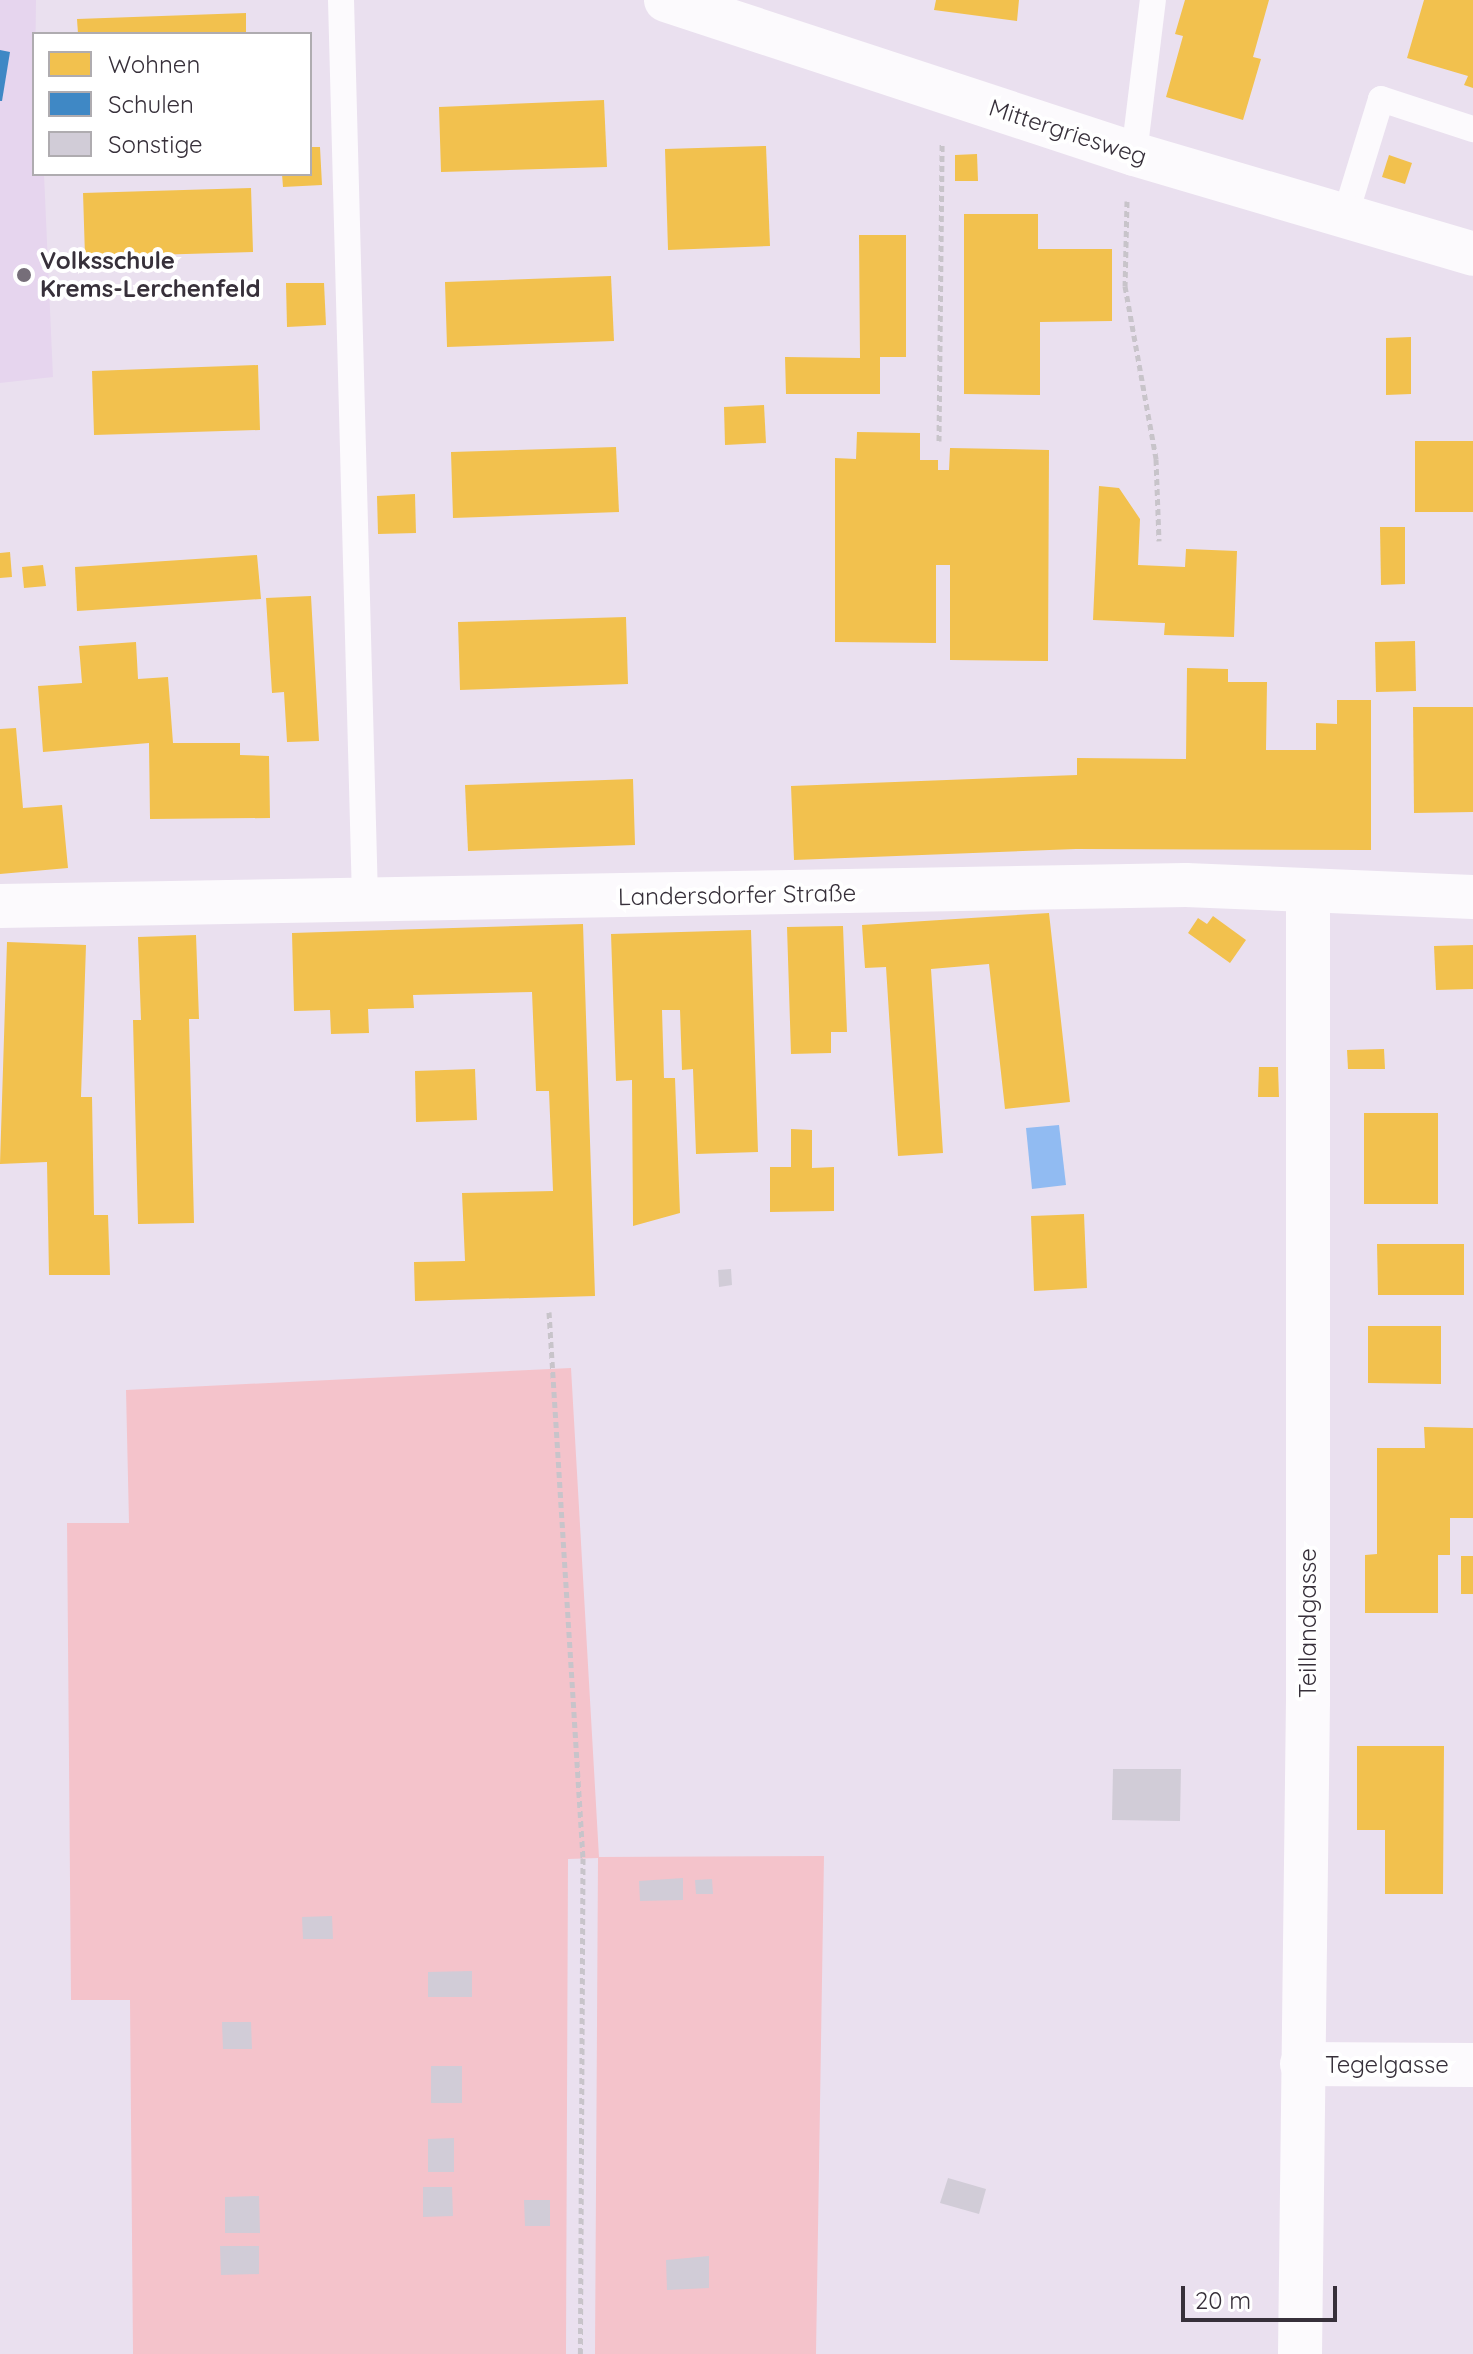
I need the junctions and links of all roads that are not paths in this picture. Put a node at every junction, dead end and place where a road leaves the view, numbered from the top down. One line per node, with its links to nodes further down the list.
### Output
1 (341, 0): 10 (lane)
2 (666, 0): 5 (street, Mittergriesweg)
3 (1153, 0): 5 (lane)
4 (1473, 129): 6 (lane)
5 (1134, 154): 6 (street, Mittergriesweg)
6 (1346, 213): 7 (street, Mittergriesweg)
7 (1473, 254)
8 (1308, 892): 9 (street, Landersdorfer Straße); 10 (street, Landersdorfer Straße); 12 (street, Teillandgasse)
9 (1473, 897)
10 (365, 899): 11 (street, Landersdorfer Straße)
11 (0, 906)
12 (1302, 2064): 13 (street, Tegelgasse); 14 (street, Teillandgasse)
13 (1473, 2065)
14 (1300, 2354)

